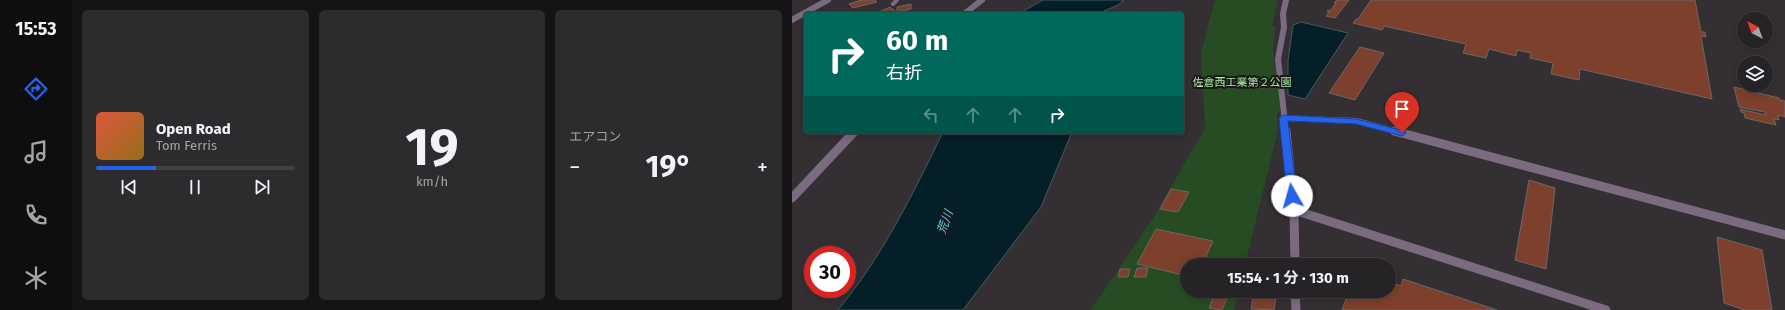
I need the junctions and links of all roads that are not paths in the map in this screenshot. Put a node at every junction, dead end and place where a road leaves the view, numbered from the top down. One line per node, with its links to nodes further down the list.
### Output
1 (828, 0): 6 (street)
2 (896, 0): 5 (lane)
3 (982, 0): 7 (street)
4 (1286, 0): 10 (street)
5 (893, 4)
6 (806, 12)
7 (967, 12)
8 (804, 13): 9 (street)
9 (792, 20)
10 (1284, 118): 13 (street); 14 (street)
11 (852, 134): 12 (street)
12 (792, 198)
13 (1294, 210): 15 (street); 18 (street)
14 (1785, 235)
15 (1295, 258)
16 (1295, 298): 17 (street)
17 (1296, 310)
18 (1606, 310)

